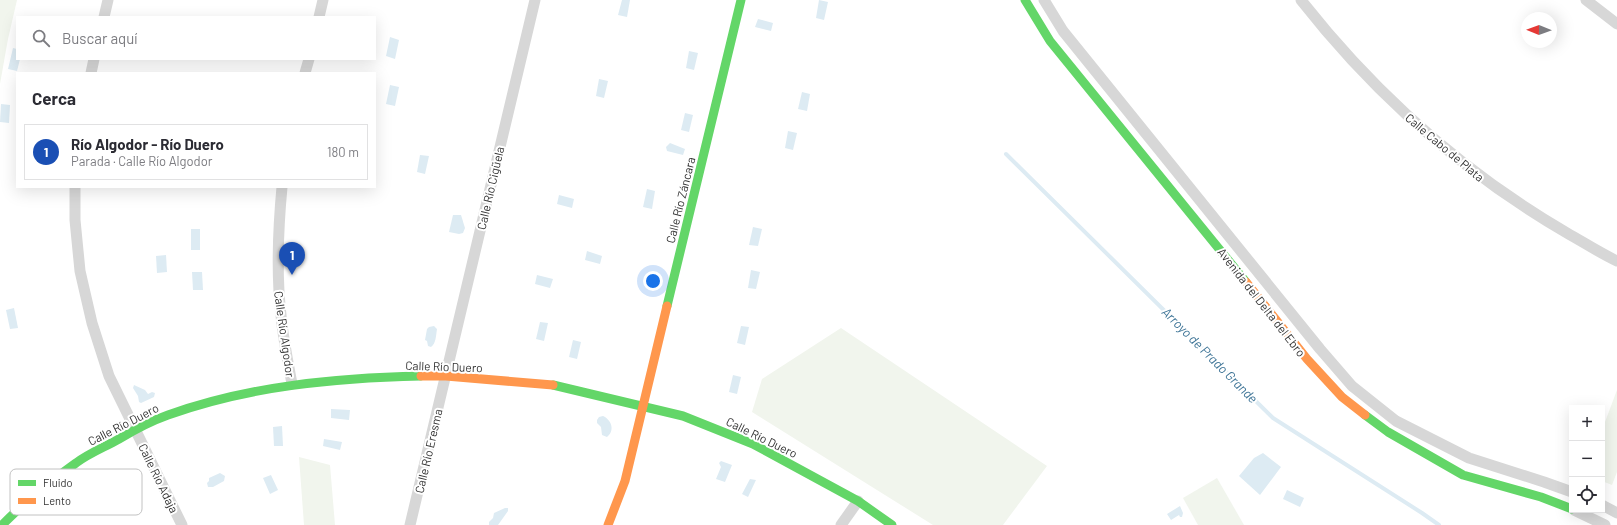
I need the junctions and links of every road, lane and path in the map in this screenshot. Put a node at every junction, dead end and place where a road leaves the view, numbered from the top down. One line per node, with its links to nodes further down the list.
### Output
1 (108, 0): 9 (street)
2 (323, 0): 10 (street)
3 (535, 0): 19 (street, Calle Río Cigüela)
4 (741, 0): 21 (street, Calle Río Záncara)
5 (1026, 0): 27 (street, Avenida del Delta del Ebro)
6 (1044, 0): 24 (street, Avenida del Delta del Ebro)
7 (1301, 0): 18 (street, Calle Cabo de Plata)
8 (1586, 0): 11 (street)
9 (104, 16)
10 (319, 16)
11 (1617, 24)
12 (94, 60): 14 (street)
13 (309, 60): 15 (street)
14 (91, 72)
15 (305, 72)
16 (75, 188): 22 (street, Calle Río Adaja)
17 (282, 188): 20 (street, Calle Río Algodor)
18 (1617, 261)
19 (446, 376): 20 (street, Calle Río Duero); 21 (street, Calle Río Duero); 33 (street, Calle Río Eresma)
20 (292, 384): 22 (street, Calle Río Duero)
21 (643, 405): 25 (street, Calle Río Duero); 34 (street, Calle Río Záncara)
22 (135, 430): 23 (street, Calle Río Duero); 32 (street, Calle Río Adaja)
23 (68, 469)
24 (1569, 491)
25 (858, 501): 35 (street); 36 (street, Calle Río Duero)
26 (1605, 507): 29 (street)
27 (1569, 508)
28 (1579, 513): 37 (street, Avenida del Delta del Ebro)
29 (1617, 513)
30 (12, 515): 31 (street, Calle Río Duero)
31 (2, 525)
32 (182, 525)
33 (410, 525)
34 (608, 525)
35 (841, 525)
36 (892, 525)
37 (1605, 525)

